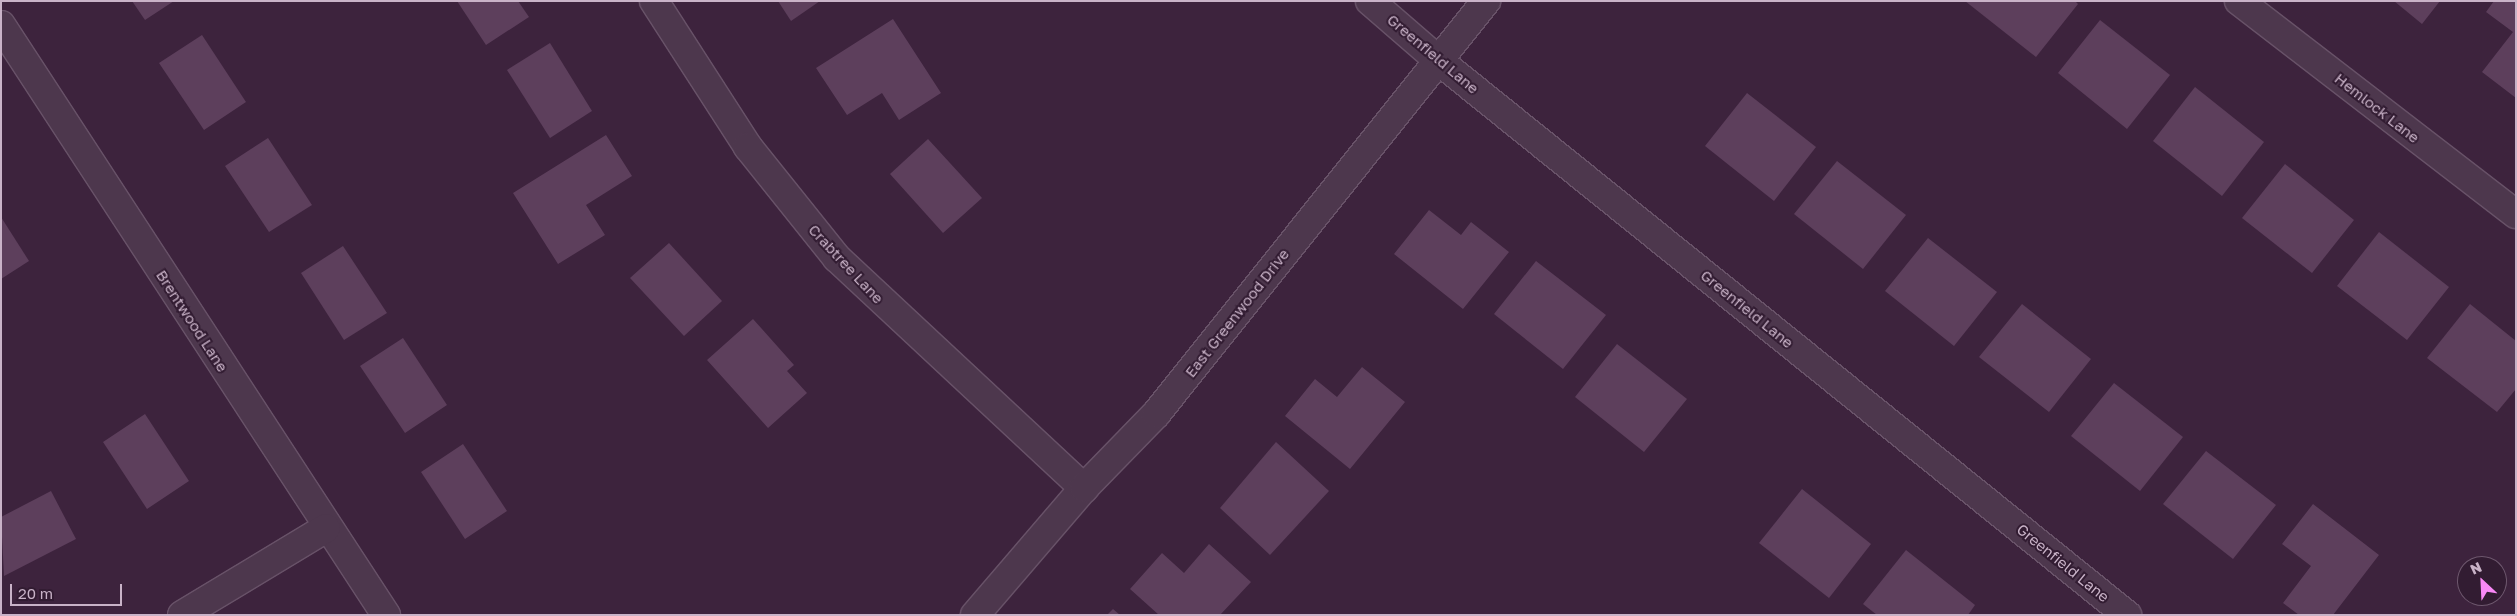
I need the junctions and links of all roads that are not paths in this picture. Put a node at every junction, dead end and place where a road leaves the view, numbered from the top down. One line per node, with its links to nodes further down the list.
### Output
1 (654, 1): 8 (street, Crabtree Lane)
2 (1370, 1): 6 (street, Greenfield Lane)
3 (1486, 1): 6 (street, East Greenwood Drive)
4 (2239, 1): 7 (street, Hemlock Lane)
5 (6, 42): 9 (street, Brentwood Lane)
6 (1438, 60): 8 (street, East Greenwood Drive); 13 (street, Greenfield Lane)
7 (2516, 214)
8 (1084, 488): 12 (street, East Greenwood Drive)
9 (326, 528): 10 (street); 11 (street, Brentwood Lane)
10 (182, 615)
11 (386, 615)
12 (975, 615)
13 (2127, 615)

